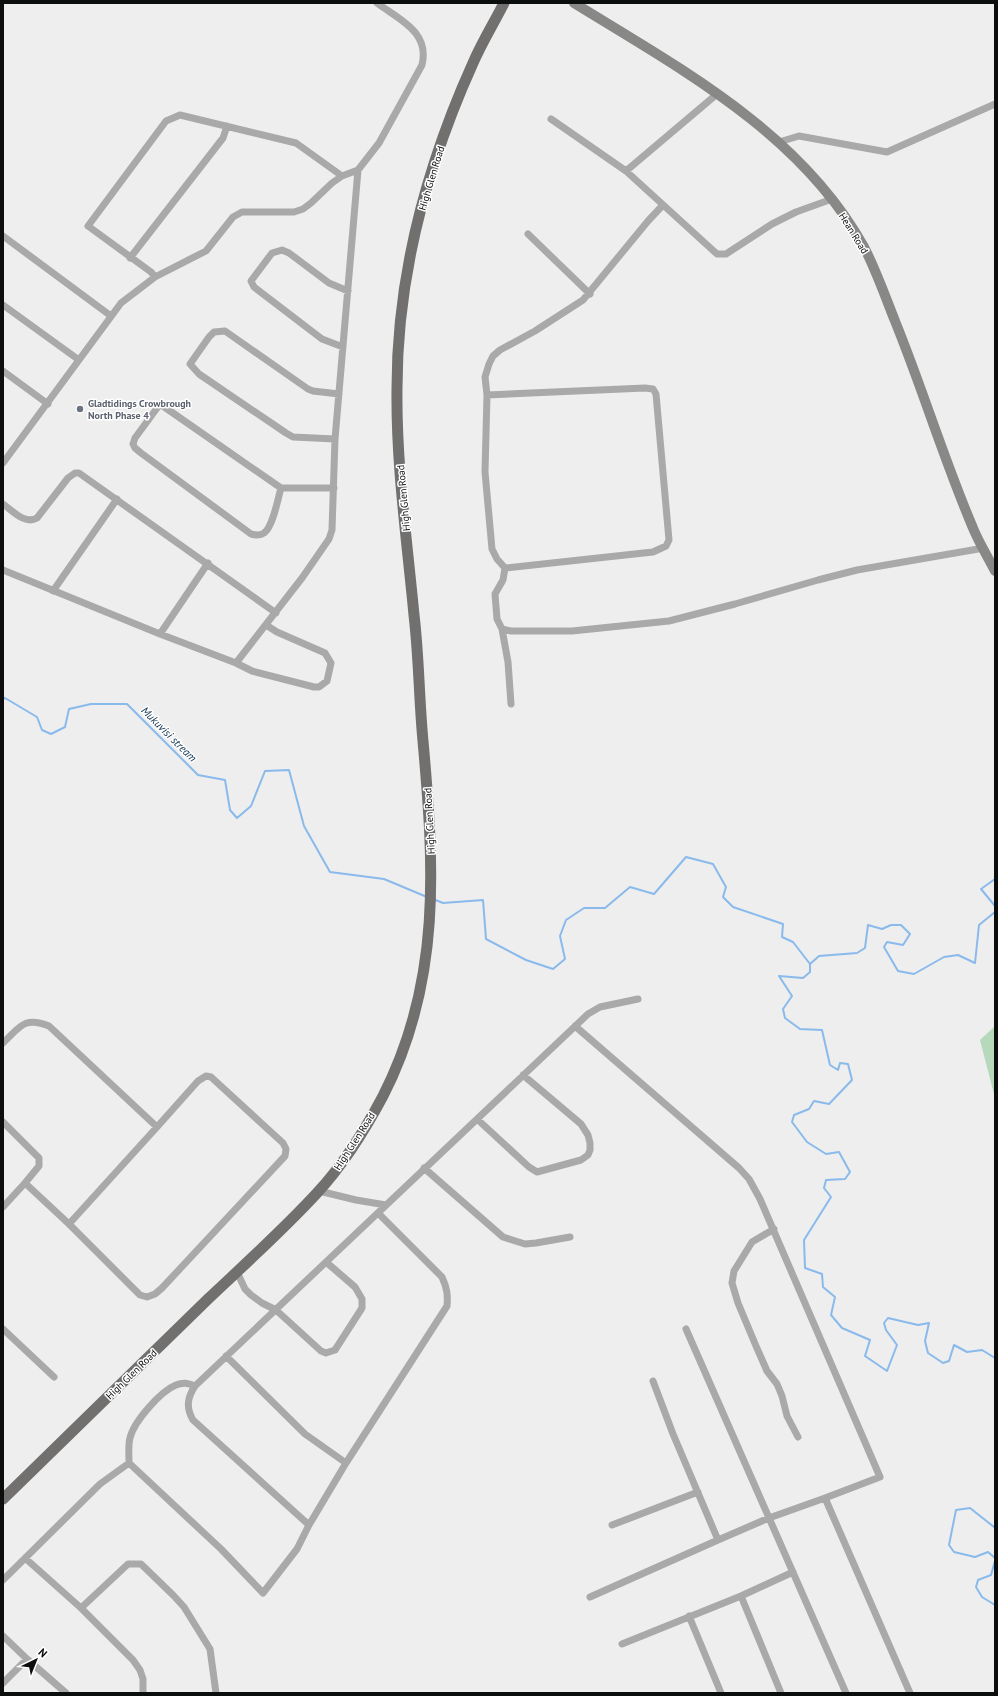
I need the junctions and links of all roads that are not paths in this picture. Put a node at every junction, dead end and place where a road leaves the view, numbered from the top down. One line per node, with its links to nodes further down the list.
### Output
1 (377, 3): 9 (street)
2 (504, 3): 55 (main road, High Glen Road)
3 (574, 3): 4 (street, Hean Road)
4 (717, 94): 8 (street, Hean Road); 10 (street)
5 (995, 104): 8 (street)
6 (551, 119): 10 (street)
7 (227, 126): 11 (street); 16 (street); 16 (street)
8 (779, 142): 12 (street, Hean Road)
9 (358, 170): 11 (street); 18 (street)
10 (626, 171): 13 (street)
11 (342, 176): 17 (street)
12 (832, 199): 13 (street); 34 (street, Hean Road)
13 (663, 205): 19 (street)
14 (528, 234): 19 (street)
15 (3, 236): 21 (street)
16 (130, 258): 17 (street)
17 (155, 277): 21 (street)
18 (348, 291): 22 (street); 22 (street)
19 (590, 294): 26 (street)
20 (3, 304): 23 (street)
21 (111, 316): 23 (street)
22 (343, 347): 25 (street)
23 (79, 360): 27 (street)
24 (3, 371): 27 (street)
25 (339, 394): 28 (street); 28 (street)
26 (487, 396): 36 (street); 36 (street)
27 (48, 404): 29 (street)
28 (335, 439): 31 (street)
29 (3, 463)
30 (281, 488): 30 (street); 31 (street)
31 (334, 488): 40 (street)
32 (117, 500): 33 (street); 35 (street); 39 (street)
33 (3, 504)
34 (984, 548): 38 (street, Hean Road); 42 (street)
35 (208, 563): 40 (street); 43 (street)
36 (505, 568): 42 (street)
37 (3, 570): 39 (street)
38 (995, 570)
39 (53, 591): 43 (street)
40 (276, 613): 41 (street)
41 (266, 625): 44 (street); 44 (street)
42 (502, 629): 45 (street)
43 (160, 634): 44 (street)
44 (236, 663)
45 (511, 704)
46 (638, 999): 47 (street)
47 (575, 1026): 49 (street); 60 (street)
48 (3, 1043): 52 (street)
49 (523, 1075): 50 (street); 50 (street)
50 (477, 1120): 53 (street)
51 (3, 1122): 54 (street)
52 (157, 1127): 59 (street); 59 (street)
53 (424, 1168): 56 (street); 61 (street)
54 (25, 1184): 57 (street); 59 (street)
55 (319, 1191): 56 (street); 63 (main road, High Glen Road)
56 (386, 1205): 58 (street)
57 (3, 1207)
58 (378, 1213): 62 (street); 75 (street)
59 (69, 1224)
60 (774, 1229): 73 (street); 77 (street)
61 (570, 1237)
62 (326, 1262): 64 (street); 64 (street)
63 (237, 1272): 64 (street); 78 (main road, High Glen Road)
64 (276, 1310): 69 (street)
65 (3, 1329): 67 (street)
66 (686, 1329): 79 (street)
67 (9, 1335): 68 (street); 70 (street)
68 (3, 1341)
69 (226, 1356): 72 (street); 75 (street)
70 (54, 1377)
71 (653, 1381): 76 (street)
72 (194, 1386): 74 (street); 80 (street)
73 (798, 1437)
74 (129, 1463): 80 (street); 83 (street)
75 (346, 1463): 80 (street)
76 (698, 1492): 81 (street); 82 (street)
77 (825, 1498): 79 (street); 100 (street)
78 (3, 1499)
79 (769, 1518): 82 (street); 84 (street)
80 (309, 1525)
81 (612, 1525)
82 (718, 1540): 87 (street)
83 (25, 1558): 85 (street); 88 (street)
84 (793, 1572): 86 (street); 99 (street)
85 (3, 1580)
86 (741, 1596): 89 (street); 98 (street)
87 (590, 1597)
88 (81, 1608): 95 (street); 96 (street)
89 (690, 1616): 91 (street); 97 (street)
90 (3, 1636): 92 (street)
91 (622, 1644)
92 (27, 1659): 93 (street); 94 (street)
93 (3, 1683)
94 (66, 1693)
95 (143, 1693)
96 (216, 1693)
97 (722, 1693)
98 (781, 1693)
99 (846, 1693)
100 (910, 1693)

